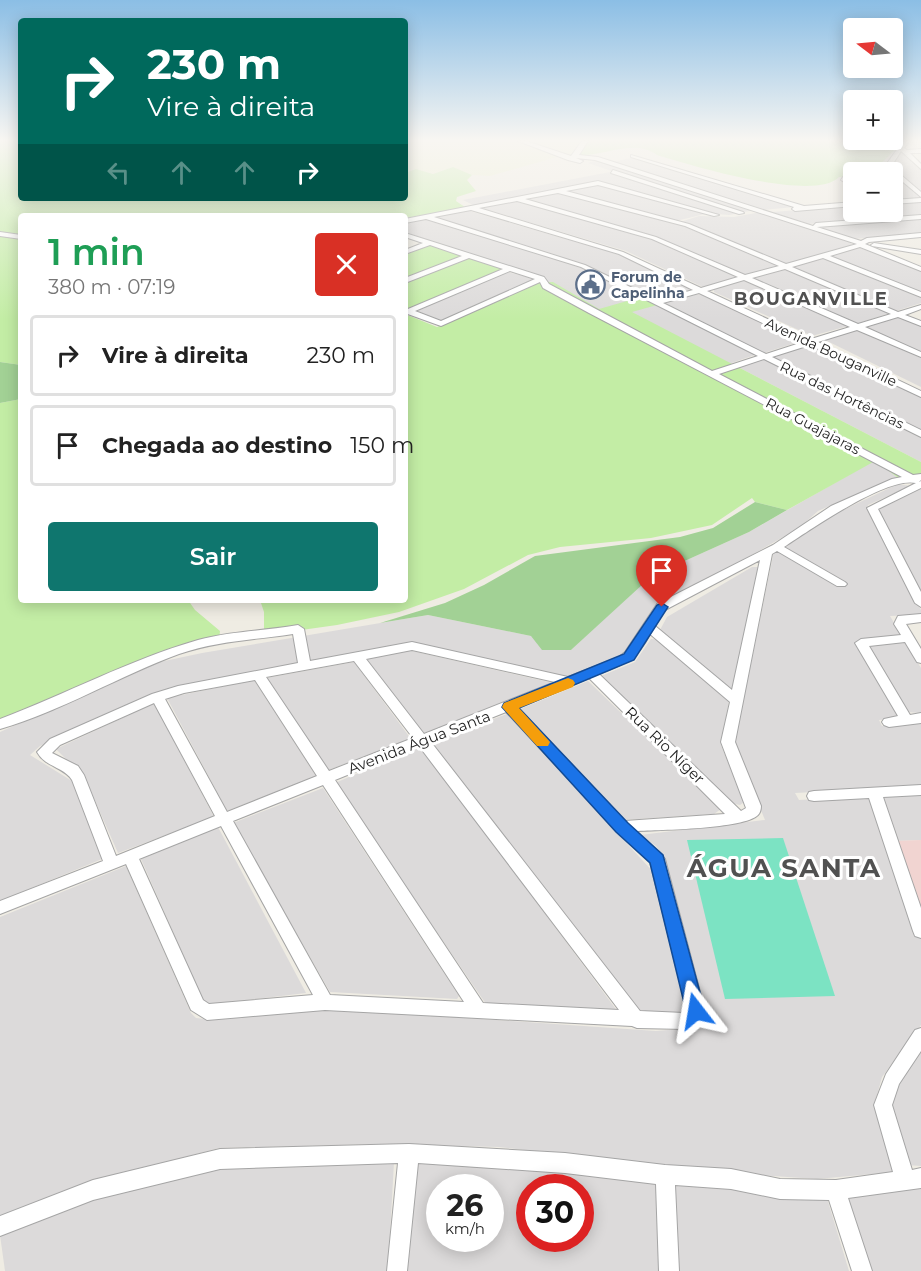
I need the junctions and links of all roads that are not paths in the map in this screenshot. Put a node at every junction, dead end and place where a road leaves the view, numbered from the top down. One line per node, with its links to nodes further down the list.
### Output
1 (510, 200): 9 (street)
2 (522, 200): 32 (street)
3 (593, 200): 29 (street)
4 (662, 200): 13 (street)
5 (701, 200): 12 (street)
6 (729, 200): 11 (street)
7 (778, 200): 10 (street)
8 (843, 205): 10 (street)
9 (472, 208): 14 (street); 35 (street, Avenida Bouganville)
10 (803, 208): 11 (street)
11 (763, 211): 12 (street); 18 (street)
12 (741, 213): 13 (street)
13 (716, 215): 17 (street)
14 (427, 217): 16 (street); 37 (street, Rua das Hortências)
15 (921, 217): 18 (street)
16 (408, 220)
17 (680, 221)
18 (808, 226): 24 (street)
19 (0, 234): 22 (street)
20 (921, 235): 24 (street)
21 (408, 236): 23 (street, Rua Guajajaras)
22 (18, 237)
23 (430, 243): 25 (street); 27 (street, Rua Guajajaras)
24 (861, 243): 26 (street); 28 (street); 31 (street)
25 (408, 251)
26 (921, 252)
27 (468, 256): 30 (street, Rua Guajajaras); 34 (street)
28 (823, 256): 29 (street); 36 (street)
29 (785, 266): 32 (street); 41 (street)
30 (509, 269): 33 (street, Rua Guajajaras); 39 (street)
31 (921, 269)
32 (744, 277): 35 (street); 43 (street)
33 (541, 279): 40 (street); 47 (street, Rua Guajajaras)
34 (408, 280)
35 (700, 290): 37 (street); 44 (street, Avenida Bouganville)
36 (921, 295)
37 (657, 302): 46 (street, Rua das Hortências)
38 (921, 307): 41 (street)
39 (408, 311)
40 (408, 311)
41 (898, 314): 42 (street); 43 (street)
42 (921, 324)
43 (857, 327): 44 (street); 45 (street)
44 (813, 341): 46 (street); 48 (street, Avenida Bouganville)
45 (921, 355)
46 (764, 356): 47 (street); 49 (street, Rua das Hortências)
47 (713, 373): 50 (street, Rua Guajajaras)
48 (921, 392)
49 (921, 434)
50 (919, 481): 51 (street, Avenida Água Santa); 53 (street)
51 (772, 549): 52 (street); 55 (street, Avenida Água Santa); 64 (street)
52 (841, 584)
53 (921, 603)
54 (921, 618): 56 (street)
55 (649, 627): 60 (street, Avenida Água Santa); 64 (street)
56 (908, 638): 58 (street); 67 (street)
57 (358, 657): 59 (street); 62 (street); 70 (street)
58 (921, 659)
59 (305, 667): 61 (street); 69 (street)
60 (591, 673): 62 (street, Avenida Água Santa); 75 (street, Rua Rio Níger)
61 (258, 675): 63 (street); 71 (street)
62 (571, 682): 65 (street, Avenida Água Santa)
63 (157, 697): 76 (street); 79 (street)
64 (737, 701): 75 (street)
65 (509, 707): 70 (street, Avenida Água Santa); 77 (street)
66 (921, 718): 67 (street)
67 (906, 719): 68 (street)
68 (889, 722)
69 (0, 724)
70 (422, 741): 71 (street, Avenida Água Santa); 84 (street)
71 (325, 779): 76 (street, Avenida Água Santa); 83 (street)
72 (921, 790): 73 (street)
73 (874, 793): 74 (street); 81 (street)
74 (814, 796)
75 (739, 818): 77 (street)
76 (225, 819): 78 (street, Avenida Água Santa); 82 (street)
77 (622, 827): 84 (street)
78 (130, 856): 79 (street, Avenida Água Santa); 82 (street)
79 (111, 863): 80 (street, Avenida Água Santa)
80 (0, 908)
81 (921, 931)
82 (325, 1002): 83 (street)
83 (477, 1009): 84 (street)
84 (637, 1020)
85 (921, 1036): 88 (street)
86 (409, 1153): 87 (street); 90 (street); 91 (street)
87 (665, 1175): 89 (street); 92 (street)
88 (913, 1179): 89 (street)
89 (836, 1190): 93 (street)
90 (0, 1226)
91 (397, 1271)
92 (669, 1271)
93 (862, 1271)

